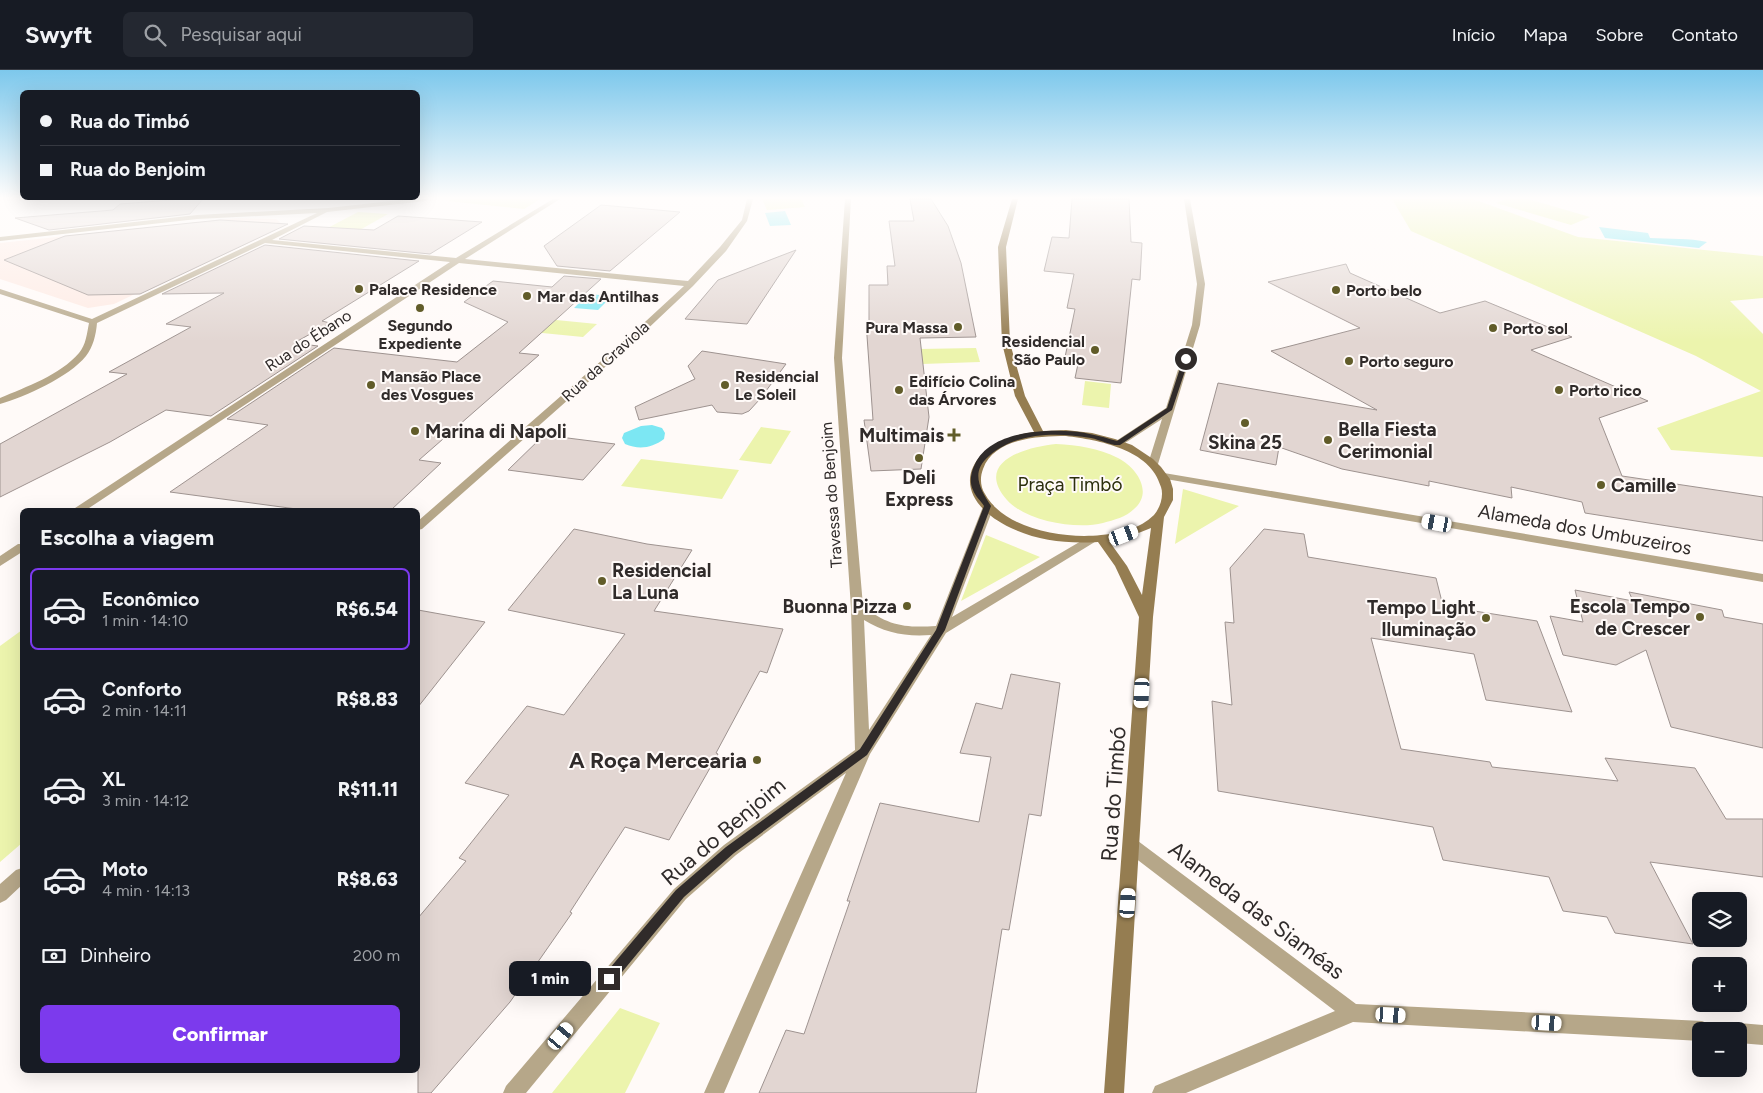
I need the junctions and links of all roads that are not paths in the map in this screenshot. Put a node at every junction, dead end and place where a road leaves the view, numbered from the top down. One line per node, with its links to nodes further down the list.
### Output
1 (253, 247): 11 (street)
2 (320, 247): 8 (street)
3 (480, 247): 8 (street, Rua do Ébano)
4 (725, 247): 9 (street, Rua da Graviola)
5 (845, 247): 26 (street, Travessa do Benjoim)
6 (1002, 247): 14 (street)
7 (1195, 247): 13 (street)
8 (457, 261): 9 (street); 19 (street, Rua do Ébano)
9 (690, 284): 21 (street, Rua da Graviola)
10 (0, 291): 11 (street)
11 (94, 322): 12 (street)
12 (0, 401)
13 (1170, 409): 15 (street); 16 (street)
14 (1040, 434): 15 (street); 18 (street)
15 (1118, 444): 16 (street)
16 (1153, 464): 17 (street)
17 (1164, 476): 20 (street); 25 (street, Alameda dos Umbuzeiros)
18 (988, 506): 22 (street); 28 (street, Rua do Benjoim)
19 (81, 508)
20 (1158, 517): 22 (street); 27 (street, Rua do Timbó)
21 (420, 525)
22 (1097, 539): 27 (street, Rua do Timbó); 28 (street, Rua do Benjoim)
23 (20, 548): 24 (street)
24 (0, 562)
25 (1763, 578)
26 (857, 608): 28 (street); 29 (street, Travessa do Benjoim)
27 (1146, 617): 30 (street, Rua do Timbó)
28 (941, 630): 29 (street, Rua do Benjoim)
29 (863, 752): 37 (street, Rua do Benjoim); 38 (street)
30 (1132, 846): 33 (street, Alameda das Siaméas); 39 (street, Rua do Timbó)
31 (20, 877): 32 (street)
32 (0, 895)
33 (1353, 1013): 34 (street); 40 (street)
34 (1692, 1030)
35 (1747, 1033): 36 (street)
36 (1763, 1034)
37 (513, 1093)
38 (714, 1093)
39 (1114, 1093)
40 (1162, 1093)

